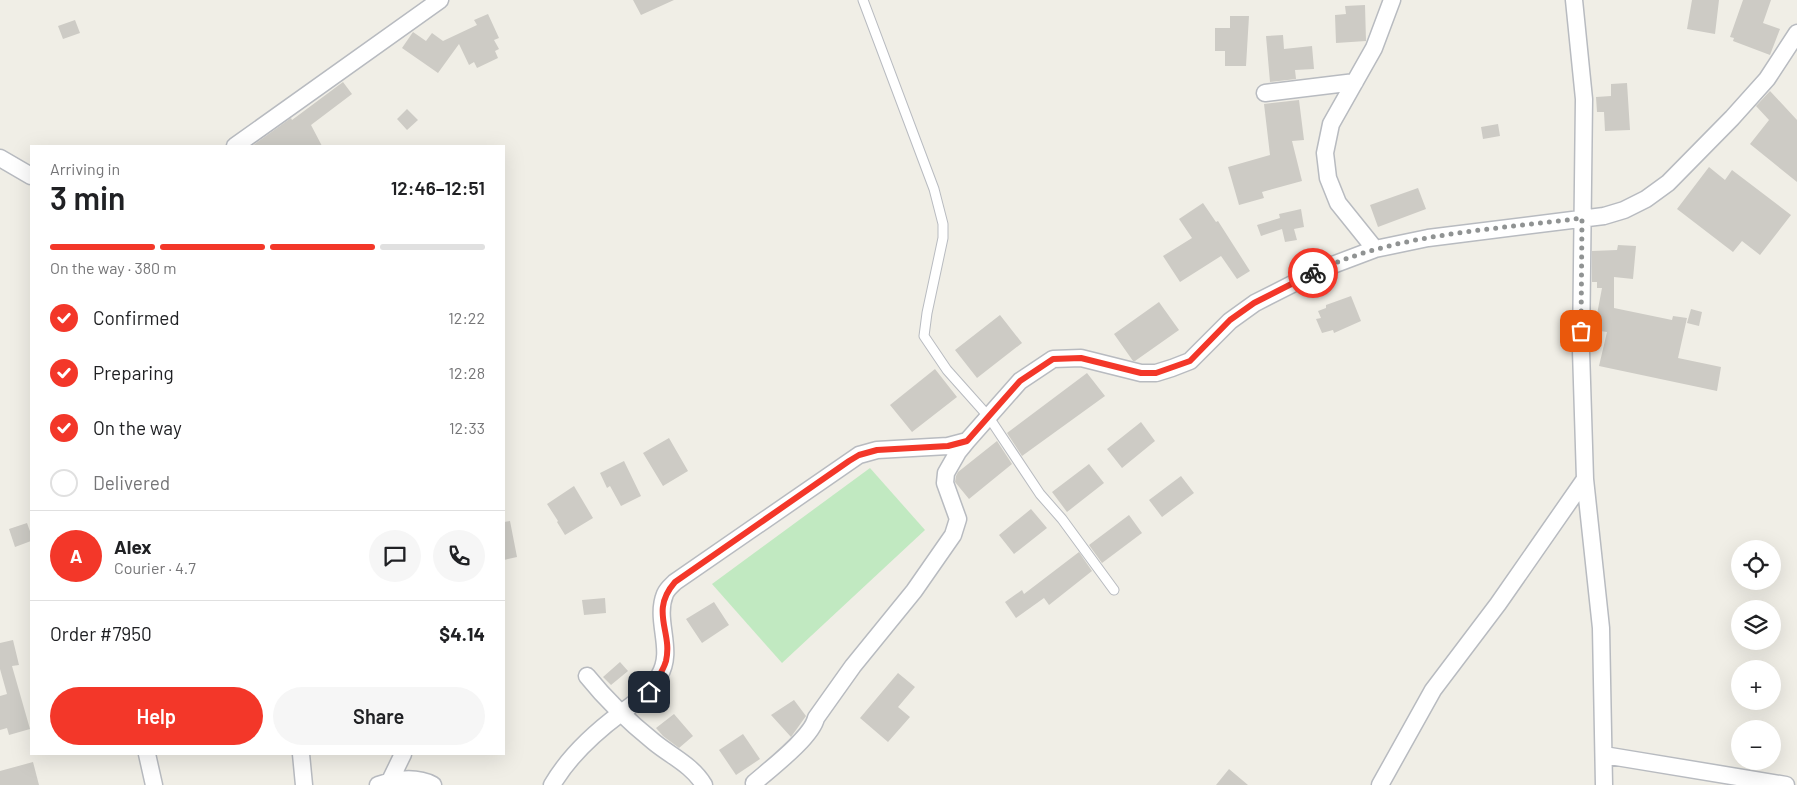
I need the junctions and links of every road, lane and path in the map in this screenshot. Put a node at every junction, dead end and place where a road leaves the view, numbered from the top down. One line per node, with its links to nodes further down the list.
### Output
1 (440, 0): 8 (street)
2 (863, 0): 13 (lane)
3 (1392, 0): 6 (street)
4 (1574, 0): 11 (street)
5 (1797, 33): 11 (street)
6 (1355, 82): 7 (street); 12 (street)
7 (1265, 93)
8 (236, 145)
9 (0, 158): 10 (street)
10 (30, 175)
11 (1582, 218): 12 (street); 15 (street)
12 (1374, 249): 13 (street)
13 (988, 416): 14 (street); 16 (lane)
14 (967, 441): 18 (street); 23 (street)
15 (1585, 479): 22 (street); 30 (street)
16 (1114, 590)
17 (586, 676): 18 (street)
18 (621, 713): 28 (street); 29 (street)
19 (147, 755): 25 (street)
20 (301, 755): 26 (street)
21 (401, 755): 24 (street)
22 (1604, 755): 31 (street); 32 (street)
23 (754, 783)
24 (386, 784): 27 (street)
25 (154, 785)
26 (304, 785)
27 (433, 785)
28 (552, 785)
29 (704, 785)
30 (1380, 785)
31 (1604, 785)
32 (1786, 785)

